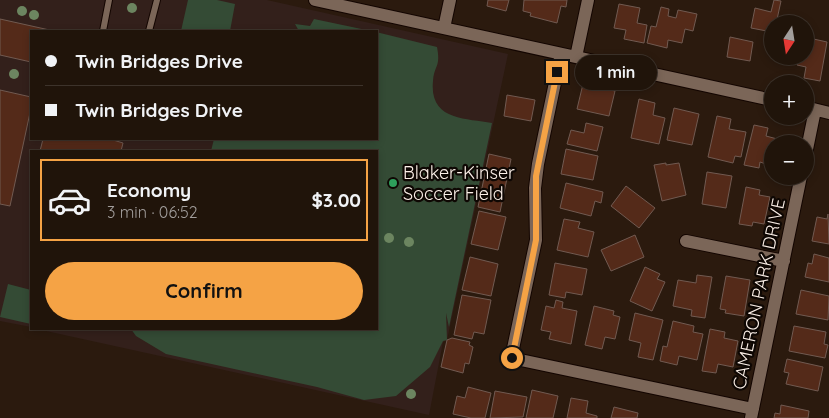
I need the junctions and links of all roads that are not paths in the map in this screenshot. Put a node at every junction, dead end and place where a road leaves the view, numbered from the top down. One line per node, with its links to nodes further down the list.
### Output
1 (109, 0): 7 (lane)
2 (157, 0): 8 (lane)
3 (315, 0): 6 (street)
4 (450, 0): 6 (street)
5 (588, 0): 10 (street)
6 (444, 28): 9 (street)
7 (103, 30)
8 (149, 30)
9 (561, 54): 10 (street); 17 (street)
10 (576, 57): 11 (street)
11 (764, 98)
12 (814, 109): 13 (street)
13 (829, 112)
14 (799, 185): 16 (street, CAMERON PARK DRIVE)
15 (686, 241): 16 (street)
16 (784, 261): 17 (street, CAMERON PARK DRIVE)
17 (752, 413)

